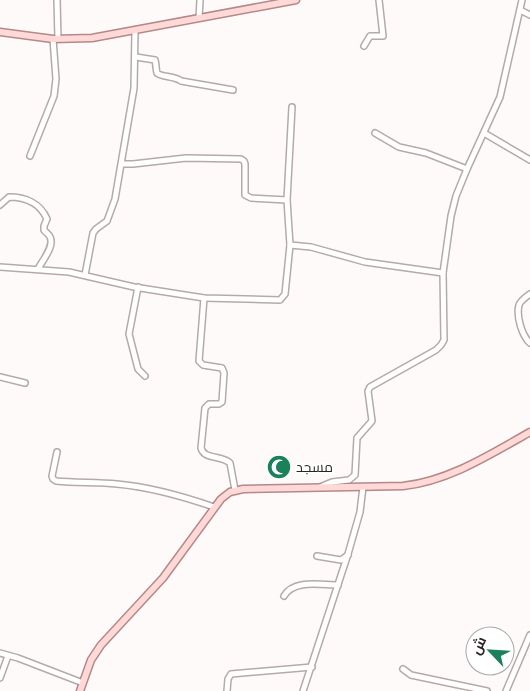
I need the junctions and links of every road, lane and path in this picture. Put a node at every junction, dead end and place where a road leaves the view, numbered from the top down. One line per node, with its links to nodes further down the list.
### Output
1 (57, 0): 11 (street)
2 (200, 0): 8 (street)
3 (296, 0): 8 (main road)
4 (379, 0): 12 (street)
5 (522, 0): 6 (street)
6 (520, 10): 7 (street); 17 (street)
7 (530, 15)
8 (199, 18): 9 (main road)
9 (135, 31): 11 (main road); 13 (street)
10 (0, 32): 11 (main road)
11 (55, 39): 18 (street)
12 (364, 46)
13 (136, 57): 14 (street); 20 (street)
14 (233, 90)
15 (292, 107): 22 (street)
16 (375, 133): 21 (street)
17 (484, 133): 19 (street); 21 (street)
18 (30, 156)
19 (530, 160)
20 (122, 164): 22 (street); 28 (street)
21 (466, 169): 27 (street)
22 (287, 200): 24 (street)
23 (0, 205): 26 (street)
24 (290, 245): 27 (street); 31 (street)
25 (0, 267): 26 (street)
26 (38, 269): 28 (street)
27 (443, 273): 39 (street)
28 (85, 275): 29 (street)
29 (138, 287): 31 (street); 33 (street)
30 (530, 294): 32 (street)
31 (204, 298): 40 (street)
32 (530, 343)
33 (145, 376)
34 (0, 377): 35 (street)
35 (25, 383)
36 (530, 432): 38 (main road)
37 (57, 452): 41 (street)
38 (364, 487): 39 (main road); 42 (street)
39 (319, 488): 40 (main road)
40 (235, 490): 41 (main road)
41 (214, 507): 52 (main road)
42 (348, 554): 43 (street); 44 (street)
43 (316, 556)
44 (338, 585): 45 (street); 49 (street)
45 (284, 596)
46 (530, 635): 57 (street)
47 (0, 653): 48 (street)
48 (8, 656): 51 (street); 52 (street)
49 (312, 667): 54 (street); 55 (street)
50 (403, 669): 56 (street)
51 (0, 678)
52 (83, 683): 53 (main road)
53 (80, 691)
54 (228, 691)
55 (303, 691)
56 (487, 691)
57 (506, 691)

